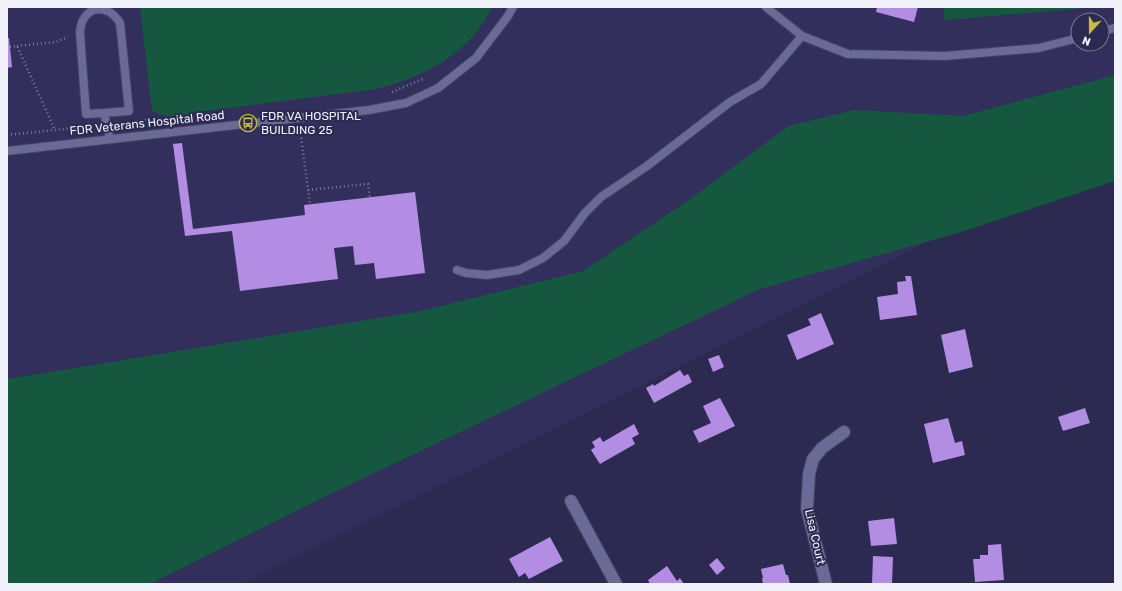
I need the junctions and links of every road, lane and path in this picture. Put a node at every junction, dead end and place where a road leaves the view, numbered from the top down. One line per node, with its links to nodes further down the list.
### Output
1 (513, 7): 11 (lane, FDR Veterans Hospital Road)
2 (766, 7): 3 (lane)
3 (802, 36): 4 (lane); 22 (lane)
4 (1070, 40)
5 (56, 42): 6 (path)
6 (17, 46): 7 (path); 15 (path)
7 (10, 47)
8 (428, 77): 9 (path)
9 (386, 93)
10 (104, 113): 10 (lane); 17 (lane)
11 (298, 118): 17 (lane, FDR Veterans Hospital Road); 19 (path)
12 (134, 121): 13 (path)
13 (166, 121)
14 (89, 127): 15 (path)
15 (55, 130): 16 (path)
16 (7, 136)
17 (110, 139): 18 (lane, FDR Veterans Hospital Road)
18 (7, 151)
19 (308, 190): 20 (path); 21 (path)
20 (370, 197)
21 (310, 204)
22 (457, 270)
23 (844, 432): 26 (street, Lisa Court)
24 (571, 501): 25 (street)
25 (616, 584)
26 (826, 584)

